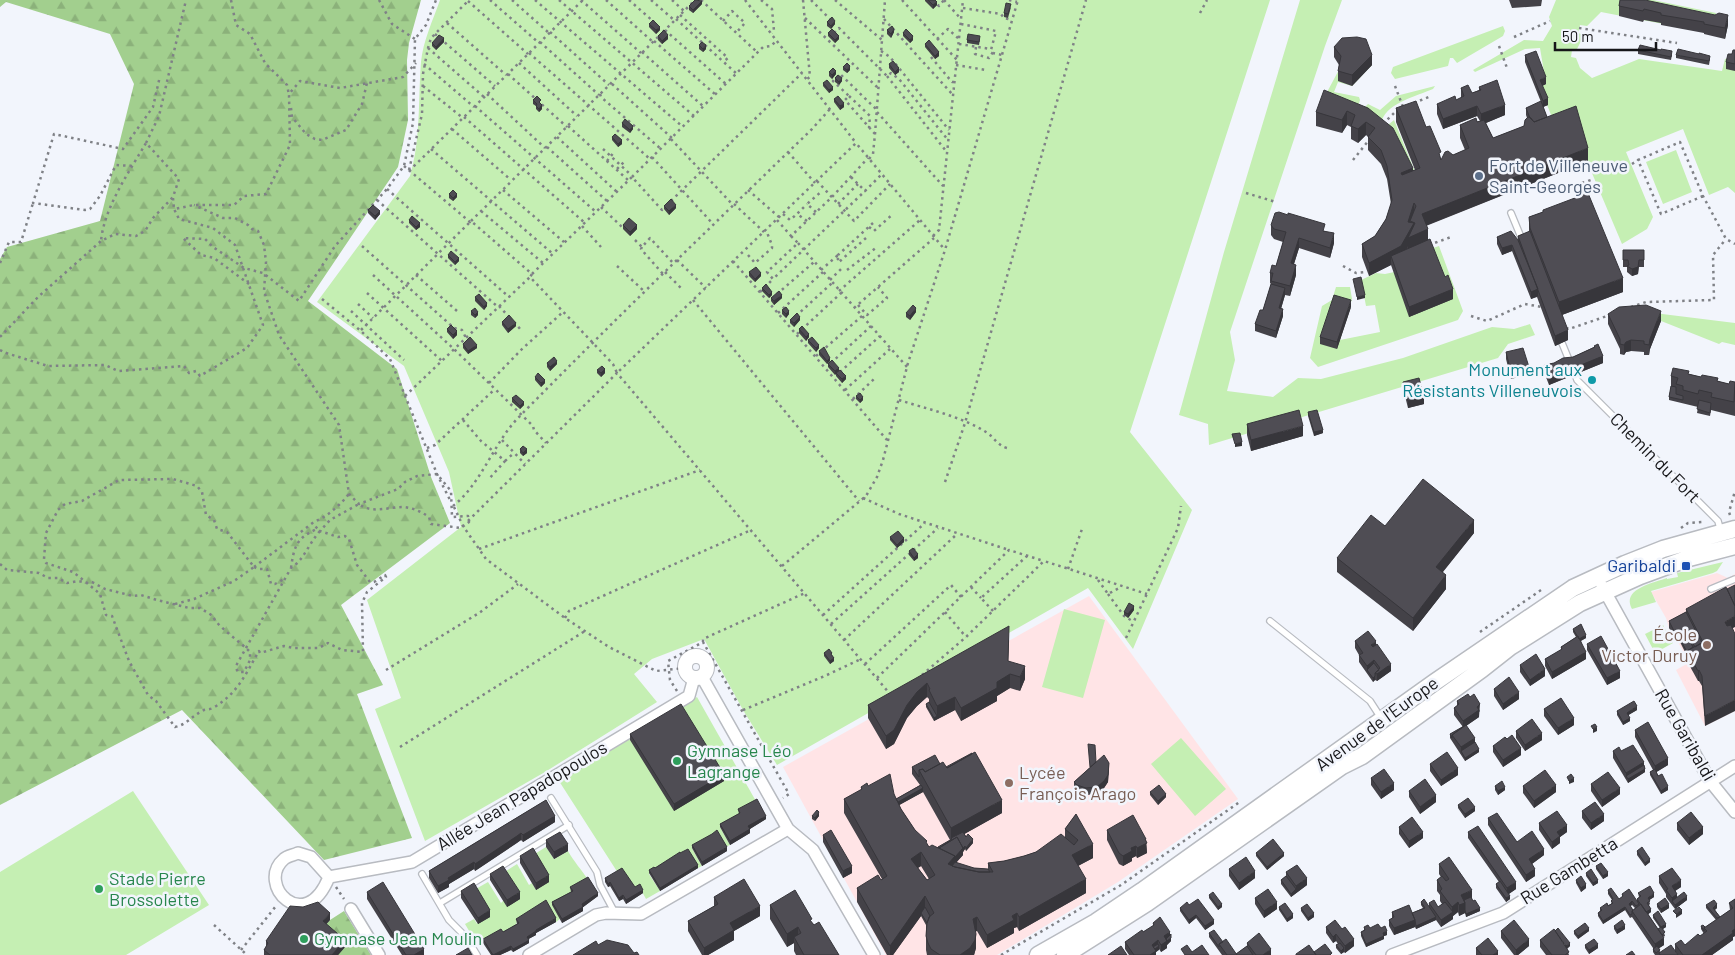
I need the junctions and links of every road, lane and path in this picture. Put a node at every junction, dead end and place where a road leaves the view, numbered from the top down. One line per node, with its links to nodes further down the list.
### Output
1 (186, 0): 128 (path)
2 (231, 0): 101 (path)
3 (379, 0): 58 (path)
4 (436, 0): 58 (path)
5 (490, 0): 63 (path)
6 (512, 0): 51 (path)
7 (534, 0): 44 (path)
8 (559, 0): 33 (path)
9 (582, 0): 33 (path); 73 (path)
10 (606, 0): 62 (path)
11 (630, 0): 48 (path)
12 (651, 0): 40 (path)
13 (672, 0): 34 (path)
14 (695, 0): 34 (path)
15 (701, 0): 43 (path)
16 (745, 0): 53 (path)
17 (761, 0): 53 (path)
18 (803, 0): 37 (path)
19 (811, 0): 41 (path)
20 (836, 0): 61 (path)
21 (879, 0): 31 (path)
22 (902, 0): 57 (path)
23 (933, 0): 24 (path)
24 (944, 0): 39 (path)
25 (963, 0): 32 (path)
26 (1009, 0): 30 (path)
27 (1086, 0): 312 (path)
28 (1207, 0): 35 (path)
29 (468, 1): 46 (path); 72 (path)
30 (1018, 1): 42 (path)
31 (885, 2): 38 (path)
32 (963, 8): 39 (path); 42 (path)
33 (571, 11): 44 (path); 80 (path)
34 (684, 11): 36 (path)
35 (1200, 13)
36 (680, 15): 40 (path); 77 (path)
37 (805, 18): 92 (path); 100 (path)
38 (884, 19): 61 (path); 105 (path)
39 (961, 19): 47 (path)
40 (676, 20): 50 (path); 77 (path)
41 (831, 20)
42 (1012, 20): 74 (path)
43 (723, 21): 52 (path); 52 (path)
44 (560, 22): 51 (path); 86 (path)
45 (1550, 22): 56 (path)
46 (447, 23): 55 (path); 87 (path)
47 (961, 24): 59 (path); 70 (path)
48 (657, 25)
49 (1579, 28): 64 (path)
50 (665, 30): 62 (path); 97 (path)
51 (549, 32): 63 (path); 95 (path)
52 (736, 33): 71 (path)
53 (772, 33): 60 (path)
54 (834, 33): 83 (path)
55 (436, 34): 68 (path); 98 (path)
56 (1514, 37)
57 (937, 38): 59 (path); 76 (path)
58 (416, 39): 78 (path)
59 (959, 39): 65 (path)
60 (777, 40): 71 (path); 89 (path)
61 (882, 40): 69 (path)
62 (653, 41): 73 (path); 104 (path)
63 (539, 43): 72 (path); 103 (path)
64 (1677, 43)
65 (959, 44): 67 (path); 76 (path)
66 (1499, 46): 84 (path)
67 (976, 47): 70 (path); 70 (path)
68 (428, 48): 81 (path); 102 (path)
69 (881, 51): 83 (path); 121 (path)
70 (992, 51): 74 (path)
71 (758, 52): 88 (path)
72 (529, 53): 79 (path); 108 (path)
73 (642, 53): 80 (path); 110 (path)
74 (1002, 55): 222 (path)
75 (931, 58): 93 (path)
76 (957, 60): 82 (path)
77 (723, 62): 88 (path)
78 (416, 63): 94 (path); 148 (path)
79 (519, 63): 87 (path); 114 (path)
80 (631, 63): 86 (path); 115 (path)
81 (424, 64): 96 (path); 109 (path)
82 (956, 64): 85 (path); 93 (path)
83 (880, 68): 91 (path); 100 (path)
84 (1507, 68)
85 (986, 70)
86 (621, 73): 95 (path); 118 (path)
87 (507, 74): 98 (path); 117 (path)
88 (737, 74): 97 (path)
89 (802, 74): 92 (path); 152 (path)
90 (160, 76): 179 (path)
91 (888, 76): 127 (path); 134 (path)
92 (807, 79): 112 (path)
93 (954, 82): 105 (path)
94 (367, 83): 101 (path); 101 (path)
95 (610, 84): 103 (path); 125 (path)
96 (422, 85): 116 (path); 151 (path)
97 (727, 85): 104 (path)
98 (495, 86): 102 (path)
99 (1395, 86): 111 (path)
100 (878, 88): 113 (path)
101 (289, 94): 183 (path)
102 (486, 95): 109 (path); 130 (path)
103 (599, 95): 108 (path); 133 (path)
104 (716, 95): 110 (path)
105 (953, 95): 121 (path)
106 (849, 96): 113 (path); 120 (path); 120 (path)
107 (1431, 96): 111 (path)
108 (588, 105): 114 (path); 139 (path)
109 (475, 106): 116 (path); 138 (path)
110 (704, 107): 115 (path)
111 (1403, 107): 122 (path)
112 (830, 109): 129 (path); 136 (path)
113 (877, 110): 123 (path); 163 (path)
114 (578, 116): 117 (path)
115 (694, 116): 118 (path)
116 (463, 118): 119 (path); 149 (path)
117 (567, 126): 124 (path); 143 (path)
118 (683, 128): 125 (path)
119 (452, 129): 132 (path); 158 (path)
120 (869, 129): 123 (path)
121 (949, 130): 127 (path)
122 (1378, 130)
123 (875, 134): 140 (path)
124 (557, 137): 130 (path); 170 (path)
125 (672, 138): 133 (path); 152 (path)
126 (1370, 138): 141 (path)
127 (948, 140): 134 (path)
128 (146, 143): 147 (path); 173 (path)
129 (856, 144): 140 (path); 159 (path)
130 (546, 147): 138 (path); 177 (path)
131 (603, 148): 137 (path)
132 (431, 149): 151 (path); 176 (path)
133 (661, 149): 139 (path)
134 (946, 151): 163 (path)
135 (614, 152): 137 (path)
136 (788, 152): 159 (path); 167 (path)
137 (611, 156): 143 (path); 146 (path)
138 (535, 158): 149 (path); 188 (path)
139 (651, 159): 154 (path); 166 (path)
140 (869, 159): 153 (path); 155 (path)
141 (1353, 160)
142 (1638, 160): 145 (path); 172 (path); 172 (path)
143 (607, 161): 150 (path)
144 (625, 161): 146 (path)
145 (1632, 164)
146 (621, 165): 150 (path); 154 (path)
147 (132, 166): 179 (path); 210 (path)
148 (404, 166): 151 (path); 164 (path)
149 (524, 169): 158 (path); 199 (path)
150 (617, 170): 157 (path)
151 (409, 171): 197 (path)
152 (702, 172): 166 (path); 180 (path)
153 (882, 174): 161 (path); 169 (path)
154 (631, 176): 157 (path); 166 (path)
155 (851, 177): 160 (path); 174 (path)
156 (1594, 179): 162 (path)
157 (628, 180): 170 (path)
158 (512, 181): 165 (path)
159 (816, 182): 174 (path); 191 (path)
160 (858, 184): 169 (path); 182 (path)
161 (890, 184): 187 (path); 195 (path)
162 (1582, 184)
163 (943, 186): 205 (path)
164 (387, 189): 175 (path); 211 (path)
165 (503, 190): 176 (path); 212 (path)
166 (683, 190): 200 (path)
167 (748, 190): 180 (path); 194 (path)
168 (822, 191): 181 (path)
169 (865, 191): 187 (path)
170 (617, 192): 177 (path)
171 (1246, 193): 178 (path)
172 (1702, 196): 208 (path)
173 (173, 197): 185 (path); 210 (path)
174 (832, 197): 182 (path); 189 (path)
175 (377, 200): 223 (path); 244 (path)
176 (491, 201): 186 (path); 224 (path)
177 (607, 202): 184 (path)
178 (1276, 202)
179 (33, 203): 230 (path)
180 (734, 204): 200 (path); 203 (path)
181 (807, 204): 189 (path); 192 (path)
182 (838, 204): 187 (path)
183 (194, 205): 185 (path); 244 (path)
184 (601, 207): 188 (path); 202 (path)
185 (174, 209): 237 (path)
186 (481, 211): 197 (path); 232 (path)
187 (844, 211): 221 (path)
188 (596, 212): 199 (path)
189 (816, 212): 196 (path)
190 (1512, 213): 214 (lane)
191 (782, 214): 192 (path); 194 (path)
192 (797, 214): 196 (path)
193 (893, 214): 201 (path)
194 (778, 218): 203 (path); 204 (path)
195 (920, 220): 205 (path); 258 (path)
196 (807, 221): 204 (path)
197 (471, 222): 211 (path); 247 (path)
198 (873, 223): 201 (path)
199 (584, 224): 212 (path); 218 (path)
200 (714, 224): 227 (path)
201 (869, 227): 226 (path)
202 (624, 228)
203 (765, 231): 228 (path); 231 (path)
204 (792, 236): 213 (path)
205 (934, 237): 222 (path); 253 (path)
206 (1450, 237): 216 (path)
207 (866, 238): 226 (path)
208 (1726, 239): 215 (path); 271 (path)
209 (635, 240): 219 (path)
210 (101, 241): 287 (path)
211 (448, 243): 223 (path); 262 (path)
212 (565, 243): 224 (path)
213 (798, 243): 221 (path); 249 (path)
214 (1524, 244)
215 (1735, 244)
216 (1428, 245)
217 (362, 246): 252 (path)
218 (601, 247)
219 (642, 247): 233 (path); 243 (path)
220 (877, 247): 239 (path)
221 (804, 250): 229 (path); 249 (path)
222 (945, 250): 298 (path)
223 (437, 254): 246 (path); 267 (path)
224 (553, 254): 232 (path)
225 (748, 254): 231 (path)
226 (838, 255): 240 (path)
227 (678, 260): 233 (path); 254 (path)
228 (733, 261): 248 (path); 254 (path)
229 (814, 262): 240 (path); 260 (path)
230 (0, 263)
231 (755, 263): 236 (path)
232 (542, 264): 247 (path)
233 (674, 264): 243 (path)
234 (617, 266): 256 (path)
235 (1343, 266): 242 (path)
236 (758, 267)
237 (244, 268): 244 (path); 251 (path); 251 (path)
238 (841, 269): 250 (path)
239 (847, 270)
240 (822, 271): 250 (path); 268 (path)
241 (752, 272): 248 (path)
242 (1367, 272)
243 (664, 273): 255 (path); 256 (path)
244 (265, 275): 327 (path)
245 (373, 275): 261 (path)
246 (416, 275): 252 (path); 273 (path)
247 (531, 275): 262 (path); 274 (path)
248 (747, 277): 257 (path)
249 (773, 279): 257 (path)
250 (831, 282): 258 (path); 268 (path)
251 (250, 284): 292 (path)
252 (406, 285): 261 (path); 288 (path)
253 (878, 287): 269 (path); 269 (path)
254 (706, 288): 264 (path)
255 (682, 289)
256 (645, 292): 289 (path)
257 (760, 292): 275 (path)
258 (840, 292): 269 (path); 285 (path)
259 (367, 293): 266 (path)
260 (776, 295)
261 (395, 296): 266 (path); 293 (path)
262 (509, 297): 267 (path)
263 (322, 299): 283 (path)
264 (693, 300): 300 (path); 329 (path)
265 (358, 304): 279 (path)
266 (384, 307): 279 (path); 296 (path)
267 (499, 307): 284 (path); 288 (path)
268 (785, 307): 275 (path)
269 (856, 307): 277 (path)
270 (1545, 308): 278 (path)
271 (1629, 308)
272 (352, 311): 280 (path)
273 (457, 311)
274 (563, 312): 289 (path); 304 (path)
275 (778, 313): 285 (path)
276 (1612, 314): 281 (path)
277 (862, 316): 282 (path); 294 (path)
278 (1471, 316)
279 (373, 318): 280 (path)
280 (366, 324): 283 (path); 295 (path)
281 (1562, 325)
282 (871, 326): 286 (path); 299 (path)
283 (360, 330): 307 (path)
284 (520, 330)
285 (796, 334): 294 (path)
286 (880, 336): 291 (path); 302 (path)
287 (0, 337)
288 (466, 338): 293 (path)
289 (592, 343): 300 (path); 310 (path)
290 (1562, 343): 297 (lane)
291 (890, 349): 298 (path); 306 (path)
292 (0, 350)
293 (454, 350): 296 (path); 304 (path)
294 (816, 356): 299 (path)
295 (404, 360)
296 (442, 361): 307 (path)
297 (1571, 364)
298 (907, 367): 309 (path)
299 (826, 368): 302 (path)
300 (617, 373): 315 (path); 322 (path)
301 (1575, 374): 339 (lane, Chemin du Fort)
302 (834, 377): 306 (path)
303 (875, 378): 308 (path)
304 (488, 384): 305 (path)
305 (494, 390): 310 (path); 311 (path)
306 (845, 390): 308 (path)
307 (405, 396): 317 (path)
308 (853, 399): 314 (path)
309 (899, 400): 312 (path); 314 (path)
310 (521, 415): 313 (path); 315 (path)
311 (463, 420): 317 (path); 318 (path)
312 (965, 423): 316 (path); 325 (path)
313 (502, 440): 318 (path); 319 (path)
314 (888, 440): 328 (path)
315 (546, 443): 321 (path)
316 (1010, 446)
317 (426, 448): 323 (path)
318 (494, 452): 320 (path); 332 (path)
319 (514, 453): 320 (path); 321 (path)
320 (505, 461): 324 (path)
321 (525, 464): 335 (path)
322 (700, 470): 343 (path); 346 (path)
323 (438, 474): 330 (path); 331 (path)
324 (488, 480)
325 (945, 482)
326 (1735, 491): 339 (path)
327 (349, 494): 331 (path); 336 (path)
328 (863, 498): 329 (path); 337 (path)
329 (859, 501): 351 (path)
330 (451, 502): 332 (path); 334 (path)
331 (359, 504): 338 (path); 342 (path)
332 (453, 506): 334 (path)
333 (1181, 506): 367 (path)
334 (458, 516): 335 (path); 338 (path)
335 (468, 521): 338 (path)
336 (312, 523): 342 (path); 352 (path)
337 (925, 523): 340 (path); 373 (path)
338 (463, 526): 346 (path)
339 (1729, 527): 345 (lane, Chemin du Fort); 355 (main road, Avenue de l'Europe)
340 (938, 528): 344 (path); 377 (path)
341 (1082, 529): 354 (path)
342 (319, 530): 353 (path); 353 (path); 359 (path)
343 (751, 530): 351 (path); 374 (path)
344 (957, 534): 347 (path); 381 (path)
345 (1730, 547): 364 (main road, Avenue de l'Europe)
346 (479, 549): 360 (path)
347 (1009, 550): 348 (path); 362 (path)
348 (1027, 556): 349 (path); 369 (path)
349 (1044, 561): 354 (path); 371 (path)
350 (0, 564): 359 (path)
351 (782, 566): 365 (path)
352 (254, 567): 356 (path); 359 (path); 370 (path)
353 (291, 568): 356 (path)
354 (1068, 569): 357 (path)
355 (1597, 576): 364 (street, Rue Garibaldi); 392 (main road, Avenue de l'Europe)
356 (286, 578): 383 (path)
357 (1098, 579): 361 (path); 366 (path)
358 (1735, 579): 363 (lane)
359 (87, 583): 370 (path)
360 (518, 584): 374 (path); 386 (path)
361 (1122, 586): 366 (path); 367 (path)
362 (971, 587): 368 (path); 369 (path)
363 (1711, 590)
364 (1605, 591): 393 (main road, Avenue de l'Europe); 396 (street, Rue Garibaldi)
365 (805, 594): 373 (path); 382 (path)
366 (1108, 594): 376 (path)
367 (1147, 594): 376 (path)
368 (961, 597): 372 (path); 385 (path)
369 (981, 598): 371 (path)
370 (176, 604): 383 (path)
371 (993, 611): 379 (path)
372 (945, 612): 379 (path); 388 (path)
373 (823, 615): 377 (path)
374 (564, 618): 378 (path)
375 (1270, 621): 392 (lane)
376 (1134, 622): 380 (path)
377 (831, 624): 381 (path)
378 (585, 631): 387 (path); 394 (path)
379 (966, 636): 389 (path)
380 (1126, 638)
381 (844, 640): 384 (path)
382 (703, 642)
383 (246, 647): 383 (path)
384 (861, 659): 385 (path); 391 (path)
385 (865, 664): 388 (path)
386 (386, 670)
387 (694, 674): 400 (street); 402 (street, Allée Jean Papadopoulos)
388 (877, 678): 390 (path)
389 (918, 678)
390 (895, 699)
391 (743, 710)
392 (1383, 720): 393 (lane); 414 (main road, Avenue de l'Europe)
393 (1393, 733): 415 (main road, Avenue de l'Europe)
394 (400, 748)
395 (1735, 766): 396 (street, Rue Gambetta)
396 (1710, 782): 398 (street, Rue Garibaldi); 416 (street, Rue Gambetta)
397 (551, 798): 399 (lane)
398 (1735, 812)
399 (569, 825): 403 (lane); 406 (lane)
400 (788, 829): 406 (street); 413 (street)
401 (422, 874): 403 (lane)
402 (329, 877): 402 (street); 405 (path)
403 (440, 903): 411 (lane)
404 (276, 906): 408 (path)
405 (351, 909): 410 (street)
406 (615, 913): 412 (street)
407 (214, 925): 408 (path)
408 (241, 950): 409 (path)
409 (247, 955)
410 (379, 955)
411 (477, 955)
412 (528, 955)
413 (874, 955)
414 (1038, 955)
415 (1065, 955)
416 (1392, 955)

